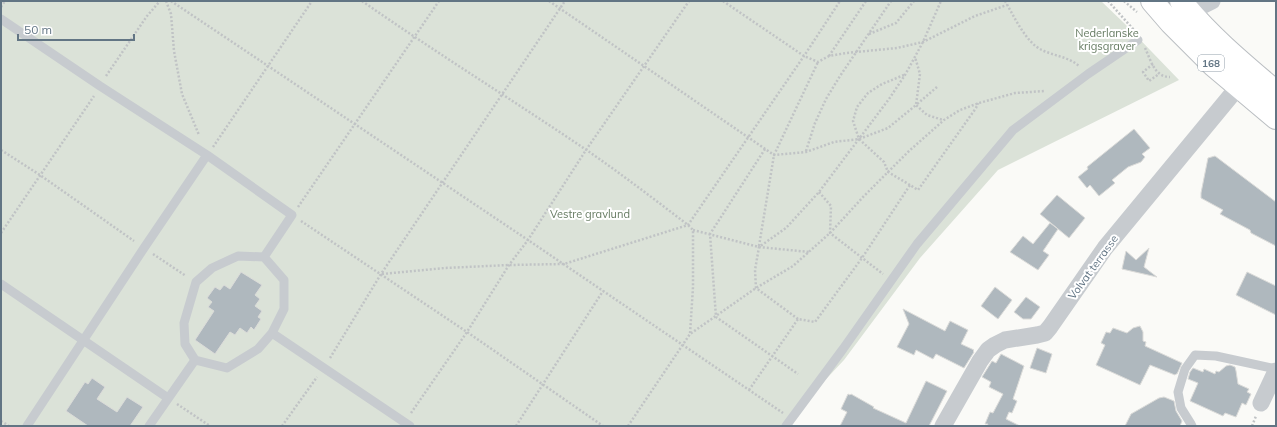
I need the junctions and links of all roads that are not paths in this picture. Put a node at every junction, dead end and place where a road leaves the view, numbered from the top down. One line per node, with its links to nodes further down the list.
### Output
1 (1152, 1): 6 (main road, 168)
2 (1212, 1): 3 (street)
3 (1185, 7): 7 (main road, 168)
4 (1, 19): 9 (lane)
5 (1139, 39): 18 (lane)
6 (1238, 87): 8 (main road, 168); 22 (street, Volvat terrasse)
7 (1276, 92)
8 (1276, 118)
9 (207, 156): 10 (lane); 13 (lane)
10 (264, 257): 12 (lane); 14 (lane)
11 (1, 284): 13 (lane)
12 (272, 333): 14 (lane); 19 (lane)
13 (84, 339): 16 (lane); 20 (lane)
14 (196, 360): 16 (lane)
15 (1276, 370): 17 (street); 23 (lane)
16 (168, 398): 21 (lane)
17 (1261, 403)
18 (789, 423)
19 (407, 424)
20 (28, 426)
21 (150, 426)
22 (943, 426)
23 (1192, 426)

